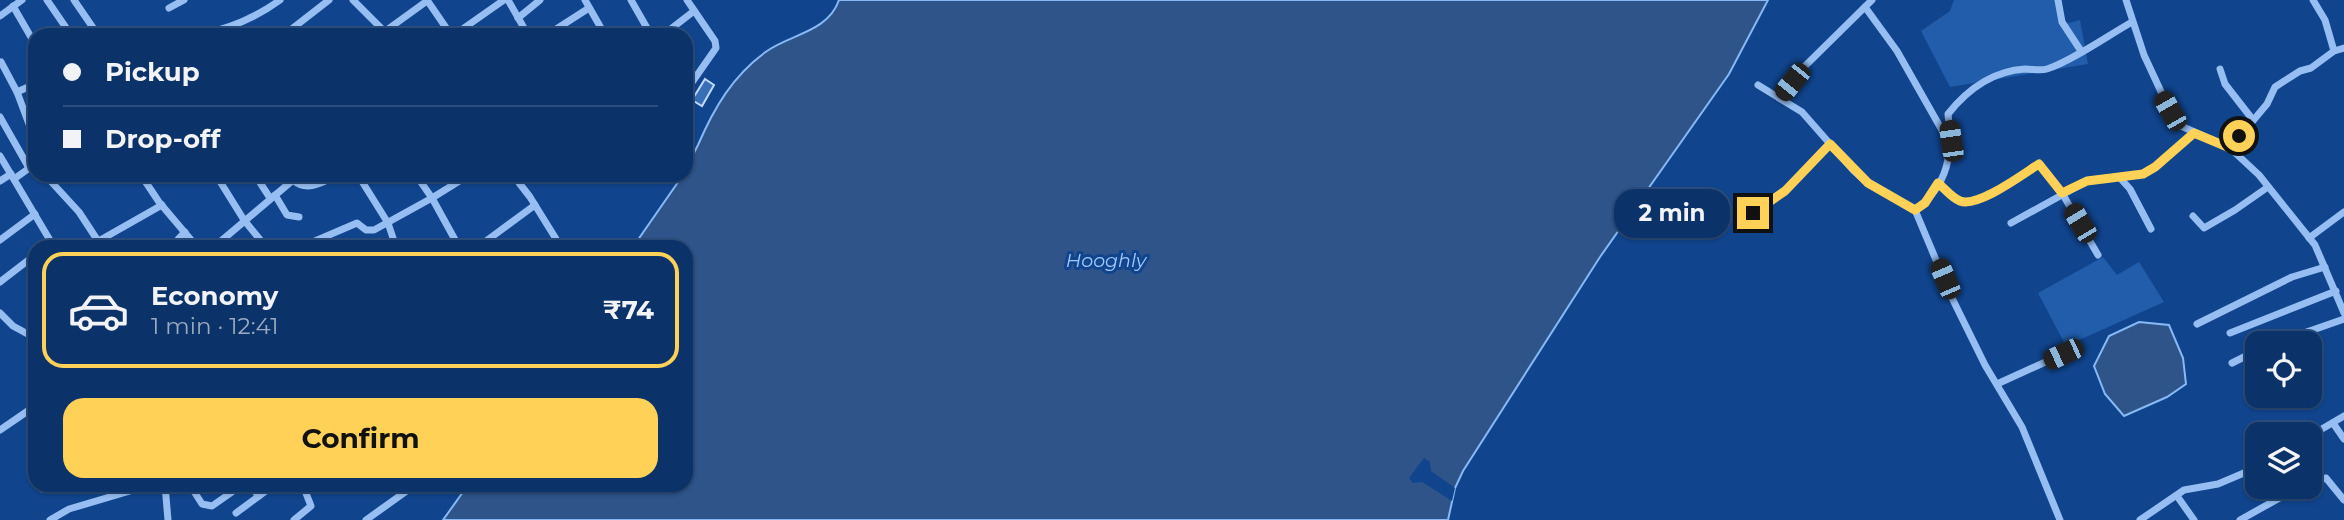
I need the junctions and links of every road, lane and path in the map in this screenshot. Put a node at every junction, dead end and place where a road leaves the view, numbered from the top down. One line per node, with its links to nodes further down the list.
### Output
1 (22, 0): 18 (street)
2 (74, 0): 27 (street)
3 (184, 0): 20 (street)
4 (280, 0): 28 (street)
5 (329, 0): 29 (street)
6 (353, 0): 30 (street)
7 (506, 0): 24 (street); 33 (street)
8 (540, 0): 24 (street)
9 (585, 0): 21 (street)
10 (631, 0): 37 (street)
11 (687, 0): 22 (street)
12 (1872, 0): 19 (street)
13 (2058, 0): 41 (street)
14 (2126, 0): 25 (street)
15 (2313, 0): 42 (street)
16 (49, 1): 26 (street)
17 (430, 1): 31 (street); 32 (street)
18 (13, 6): 23 (street); 39 (street)
19 (1865, 7): 49 (street); 53 (street)
20 (169, 8)
21 (589, 8): 35 (street); 36 (street)
22 (694, 11): 38 (street); 45 (street)
23 (0, 16)
24 (518, 18): 34 (street)
25 (2132, 22): 41 (street); 54 (street)
26 (66, 28)
27 (93, 28)
28 (225, 28)
29 (293, 28)
30 (380, 28)
31 (390, 28)
32 (447, 28)
33 (463, 28)
34 (524, 28)
35 (558, 28)
36 (602, 28)
37 (647, 28)
38 (672, 28)
39 (28, 32)
40 (2344, 48): 42 (street)
41 (2081, 51): 74 (street)
42 (2334, 51): 51 (street)
43 (1, 62): 48 (street)
44 (2220, 69): 51 (street)
45 (693, 81)
46 (1758, 85): 49 (street)
47 (28, 87): 48 (street)
48 (17, 92): 52 (street)
49 (1779, 98): 55 (street)
50 (0, 117): 58 (street)
51 (2253, 120): 56 (street)
52 (28, 121)
53 (1943, 132)
54 (2194, 133): 56 (street); 61 (street)
55 (1830, 144): 81 (street); 83 (street)
56 (2230, 148): 75 (street)
57 (0, 156): 60 (street)
58 (28, 161)
59 (28, 169): 60 (street)
60 (12, 176): 62 (street); 84 (street)
61 (2120, 178): 76 (street); 90 (street)
62 (0, 181)
63 (51, 182): 95 (street)
64 (146, 182): 79 (street)
65 (220, 182): 87 (street)
66 (260, 182): 77 (street)
67 (290, 182): 77 (street)
68 (298, 182): 69 (street)
69 (322, 182)
70 (362, 182): 88 (street)
71 (421, 182): 78 (street)
72 (458, 182): 78 (street)
73 (519, 182): 80 (street)
74 (1938, 183): 76 (street); 81 (street)
75 (2268, 187): 85 (street); 92 (street)
76 (2062, 193): 89 (street); 106 (street)
77 (272, 197): 86 (street); 87 (street)
78 (432, 198): 88 (street); 103 (street)
79 (162, 205): 91 (street); 96 (street)
80 (535, 205): 104 (street); 105 (street)
81 (1915, 210): 121 (street)
82 (2344, 212): 92 (street)
83 (1753, 213)
84 (35, 214): 93 (street); 94 (street)
85 (2193, 216)
86 (299, 217)
87 (244, 220): 99 (street); 100 (street)
88 (388, 223): 101 (street); 102 (street)
89 (2011, 223)
90 (2151, 229)
91 (185, 232): 97 (street); 98 (street)
92 (2309, 238): 108 (street)
93 (0, 240)
94 (48, 240)
95 (97, 240)
96 (100, 240)
97 (178, 240)
98 (191, 240)
99 (222, 240)
100 (260, 240)
101 (326, 240)
102 (394, 240)
103 (454, 240)
104 (488, 240)
105 (557, 240)
106 (2098, 255)
107 (28, 260): 109 (street)
108 (2325, 267): 110 (street); 114 (street)
109 (0, 282)
110 (2336, 291): 112 (street); 116 (street)
111 (0, 313): 117 (street)
112 (2344, 313)
113 (2344, 319): 115 (street)
114 (2197, 324)
115 (2310, 331)
116 (2230, 333)
117 (28, 334)
118 (2063, 354): 121 (street)
119 (2245, 356): 120 (street)
120 (2232, 363)
121 (1997, 384): 147 (street)
122 (28, 412): 126 (street)
123 (2344, 416): 124 (street)
124 (2333, 423): 125 (street); 127 (street)
125 (2322, 429)
126 (0, 430)
127 (2344, 439)
128 (2245, 473): 139 (street)
129 (2322, 479): 141 (street)
130 (126, 492): 143 (street)
131 (166, 492): 144 (street)
132 (194, 492): 133 (street)
133 (232, 492)
134 (255, 492): 138 (street)
135 (264, 492): 138 (street)
136 (308, 492): 145 (street)
137 (405, 492): 146 (street)
138 (259, 496): 142 (street)
139 (2177, 496): 148 (street); 149 (street)
140 (2278, 499): 150 (street)
141 (2344, 500)
142 (236, 513)
143 (50, 520)
144 (168, 520)
145 (294, 520)
146 (366, 520)
147 (2060, 520)
148 (2140, 520)
149 (2194, 520)
150 (2240, 520)

